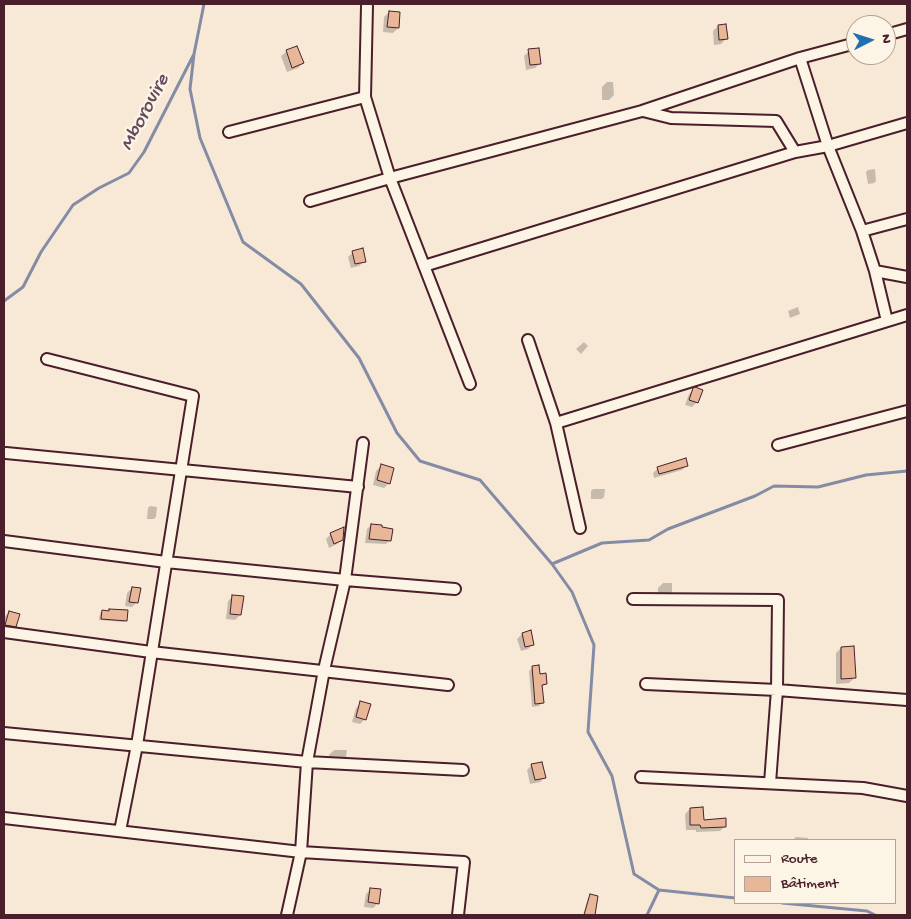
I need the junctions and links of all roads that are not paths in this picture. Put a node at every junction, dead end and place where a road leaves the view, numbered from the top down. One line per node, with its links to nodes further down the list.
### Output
1 (367, 6): 4 (street)
2 (846, 46): 3 (street)
3 (800, 58): 5 (street); 8 (street)
4 (365, 97): 7 (street); 10 (street)
5 (642, 111): 9 (street); 10 (street)
6 (907, 123): 8 (street)
7 (229, 132)
8 (828, 146): 9 (street); 13 (street)
9 (794, 152): 14 (street)
10 (390, 178): 11 (street); 14 (street)
11 (310, 201)
12 (907, 219): 13 (street)
13 (862, 231): 15 (street)
14 (424, 266): 21 (street)
15 (875, 271): 16 (street); 18 (street)
16 (907, 277)
17 (907, 315): 18 (street)
18 (887, 321): 23 (street)
19 (528, 340): 23 (street)
20 (47, 359): 27 (street)
21 (470, 384)
22 (907, 411): 25 (street)
23 (556, 422): 29 (street)
24 (363, 443): 28 (street)
25 (778, 445)
26 (6, 453): 27 (street)
27 (180, 471): 28 (street); 31 (street)
28 (358, 488): 32 (street)
29 (580, 528)
30 (4, 541): 31 (street)
31 (166, 562): 32 (street); 36 (street)
32 (345, 580): 33 (street); 37 (street)
33 (455, 589)
34 (633, 599): 40 (street)
35 (4, 632): 36 (street)
36 (151, 652): 37 (street); 43 (street)
37 (324, 670): 39 (street); 44 (street)
38 (646, 684): 40 (street)
39 (448, 685)
40 (777, 690): 41 (street); 47 (street)
41 (907, 700)
42 (4, 733): 43 (street)
43 (137, 746): 44 (street); 50 (street)
44 (307, 762): 45 (street); 51 (street)
45 (463, 770)
46 (642, 777): 47 (street)
47 (770, 783): 48 (street)
48 (907, 796)
49 (4, 818): 50 (street)
50 (120, 831): 51 (street)
51 (301, 852): 52 (street); 53 (street)
52 (287, 915)
53 (458, 915)

